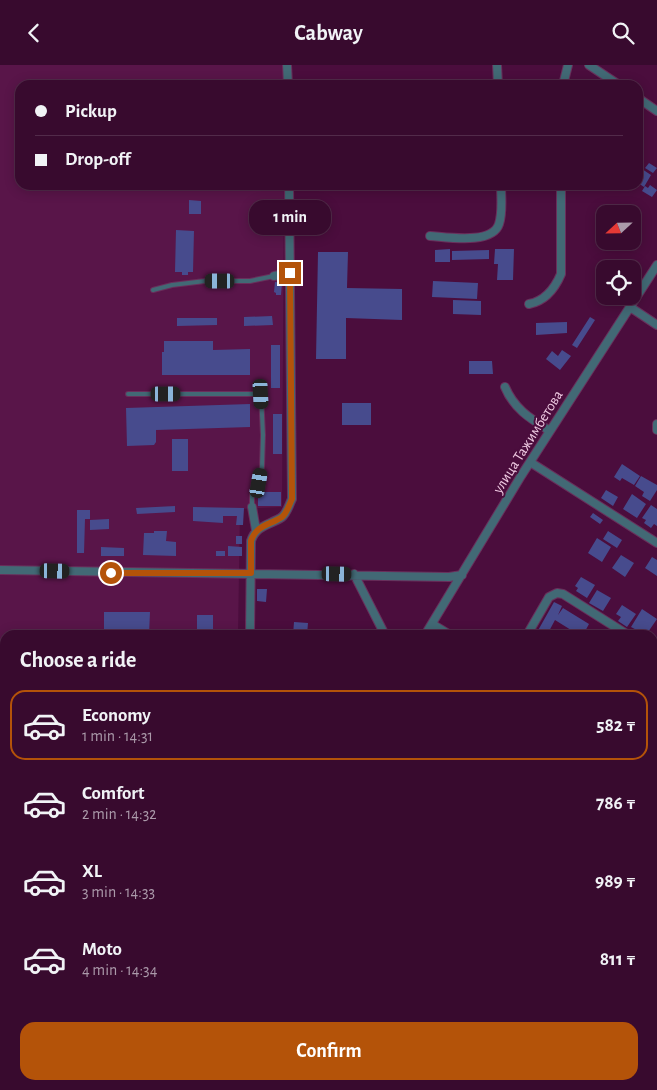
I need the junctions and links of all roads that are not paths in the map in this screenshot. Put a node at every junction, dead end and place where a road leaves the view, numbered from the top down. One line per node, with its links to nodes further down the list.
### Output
1 (288, 65): 5 (street)
2 (497, 65): 6 (street)
3 (568, 65): 7 (street)
4 (589, 65): 8 (street)
5 (288, 80)
6 (498, 80)
7 (564, 80)
8 (612, 80)
9 (643, 101): 10 (street)
10 (657, 111)
11 (289, 190): 16 (street)
12 (501, 190): 14 (street)
13 (561, 190): 19 (street)
14 (430, 236)
15 (657, 265): 20 (street, улица Тажимбетова)
16 (290, 273): 17 (street); 29 (street)
17 (274, 276): 18 (lane)
18 (153, 290)
19 (529, 304)
20 (630, 307): 21 (street); 26 (street, улица Тажимбетова)
21 (657, 325)
22 (505, 387): 26 (street)
23 (128, 394): 28 (lane)
24 (657, 424): 25 (street)
25 (657, 430)
26 (550, 431): 27 (street, улица Тажимбетова)
27 (530, 462): 30 (street); 34 (street, улица Тажимбетова)
28 (252, 507): 29 (street)
29 (256, 530): 32 (street)
30 (657, 543)
31 (0, 570): 32 (street)
32 (251, 573): 33 (street); 36 (street)
33 (354, 575): 34 (street); 37 (street)
34 (462, 575): 35 (street, улица Тажимбетова)
35 (432, 624): 38 (street, улица Тажимбетова); 39 (street)
36 (250, 630)
37 (382, 630)
38 (428, 630)
39 (442, 630)
40 (530, 630): 41 (street)
41 (620, 630)

